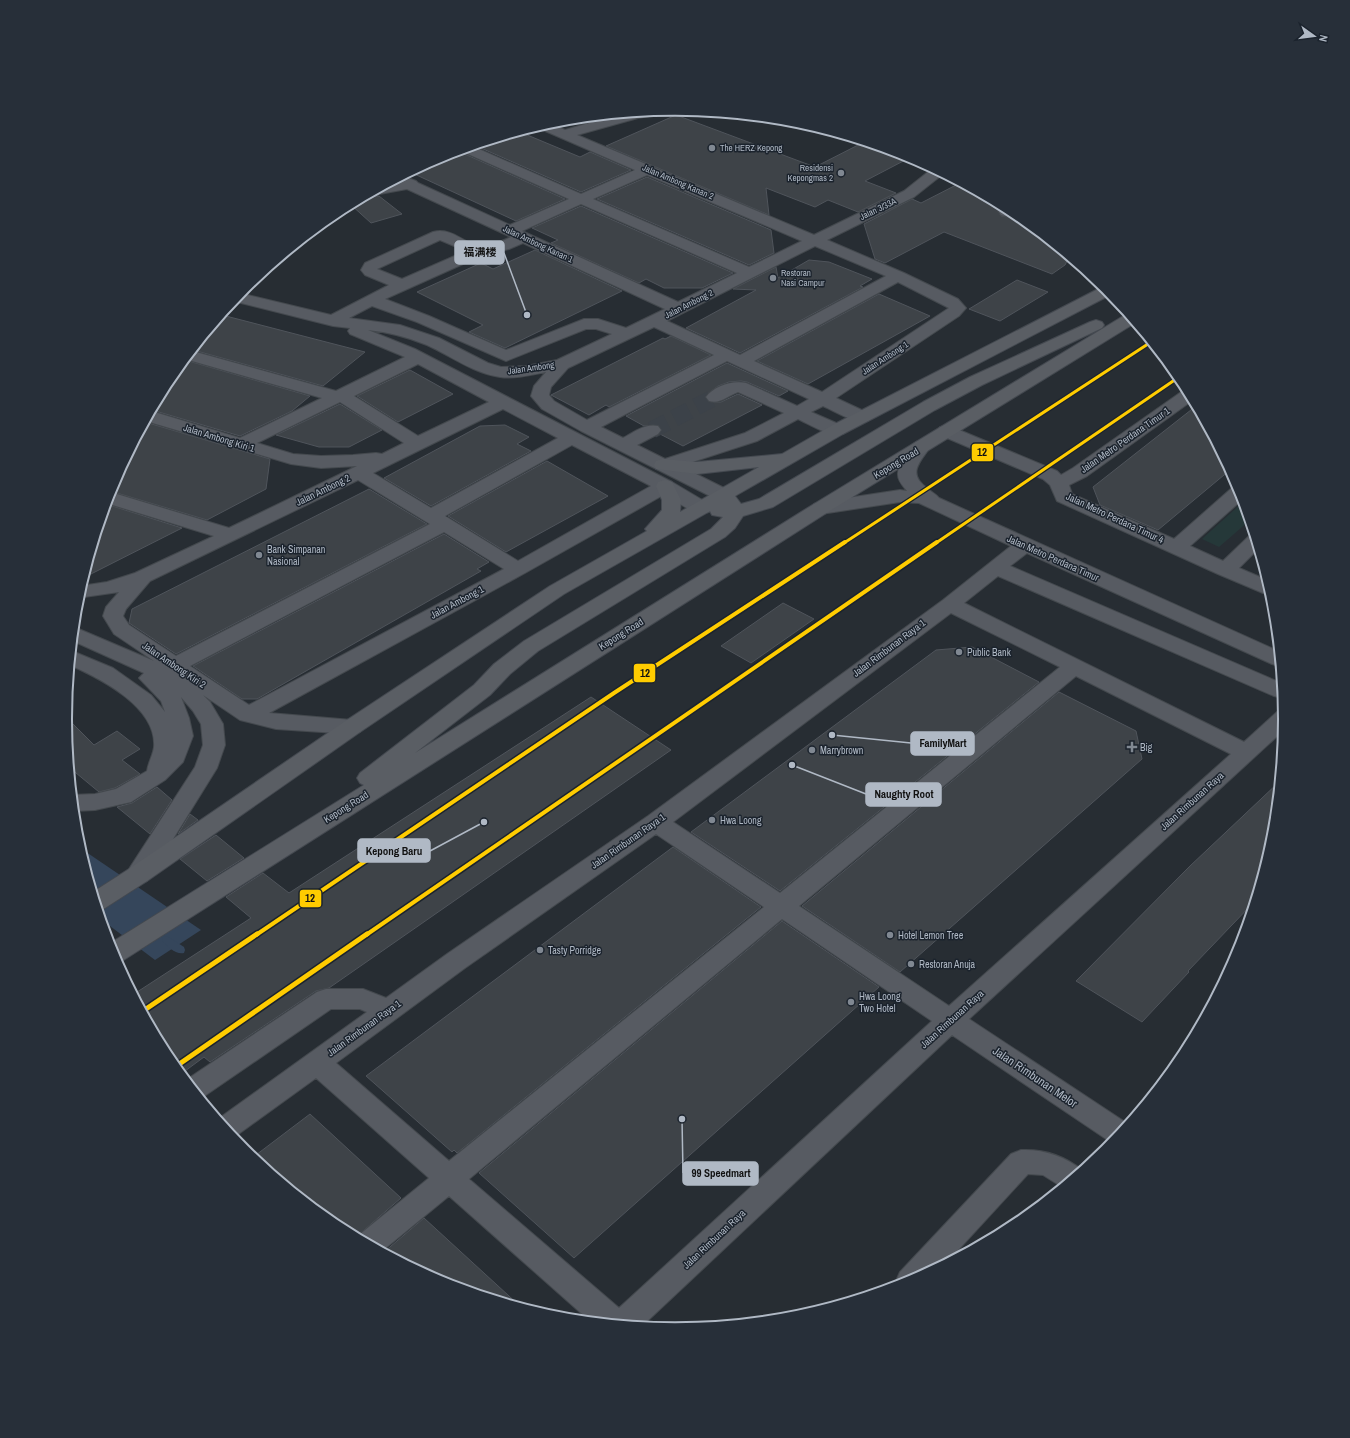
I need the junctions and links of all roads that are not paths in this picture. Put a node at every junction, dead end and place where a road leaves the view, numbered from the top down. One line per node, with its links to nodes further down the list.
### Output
1 (620, 119): 3 (street)
2 (552, 129): 3 (street, Jalan Ambong Kanan 2)
3 (564, 134): 5 (street, Jalan Ambong Kanan 2)
4 (473, 151): 8 (street)
5 (648, 169): 8 (street); 10 (street, Jalan Ambong Kanan 2)
6 (934, 174): 10 (street, Jalan 3/33A)
7 (404, 182): 9 (street, Jalan Ambong Kanan 1)
8 (581, 199): 9 (street); 12 (street)
9 (517, 234): 11 (street); 18 (street, Jalan Ambong Kanan 1)
10 (814, 240): 12 (street, Jalan Ambong 2); 13 (street, Jalan Ambong 1)
11 (479, 251): 14 (street); 14 (street)
12 (749, 273): 18 (street, Jalan Ambong 2)
13 (898, 276): 26 (street); 31 (street, Jalan Ambong 1)
14 (402, 285): 17 (street)
15 (1101, 293): 35 (main road)
16 (243, 299): 21 (street, Jalan Ambong)
17 (372, 300): 21 (street); 23 (street)
18 (679, 309): 22 (street, Jalan Ambong 2)
19 (1122, 315): 55 (main road)
20 (1127, 320): 39 (main road, Kepong Road)
21 (333, 321): 25 (street, Jalan Ambong); 27 (street, Jalan Ambong)
22 (654, 322): 23 (street, Jalan Ambong 2); 26 (street)
23 (627, 334): 27 (street, Jalan Ambong 2)
24 (194, 356): 28 (street)
25 (417, 358): 28 (street); 32 (street, Jalan Ambong)
26 (734, 358): 31 (street); 36 (street)
27 (562, 364): 36 (street, Jalan Ambong)
28 (338, 396): 41 (street); 42 (street)
29 (715, 397): 33 (street)
30 (1185, 398): 50 (street, Jalan Metro Perdana Timur 1)
31 (823, 399): 33 (street, Jalan Ambong 1); 35 (street)
32 (502, 402): 40 (street, Jalan Ambong); 42 (street, Jalan Ambong 2)
33 (798, 411): 38 (street); 48 (street, Jalan Ambong 1)
34 (153, 417): 41 (street, Jalan Ambong Kiri 1)
35 (862, 417): 38 (main road)
36 (588, 427): 43 (street, Jalan Ambong)
37 (652, 430): 43 (street)
38 (837, 430): 46 (main road)
39 (946, 431): 44 (main road, Kepong Road); 50 (street, Jalan Metro Perdana Timur 4)
40 (571, 438): 51 (street, Jalan Ambong); 59 (street)
41 (241, 444): 47 (street, Jalan Ambong Kiri 1)
42 (417, 444): 45 (street, Jalan Ambong 2)
43 (623, 445): 48 (street, Jalan Ambong)
44 (922, 446): 57 (main road, Kepong Road); 58 (street)
45 (393, 456): 47 (street, Jalan Ambong Kiri 1); 49 (street, Jalan Ambong 2)
46 (790, 458): 48 (main road); 55 (main road)
47 (290, 459): 52 (street, Jalan Ambong Kiri 1)
48 (663, 465): 55 (street, Jalan Ambong)
49 (359, 472): 52 (street, Jalan Ambong 2); 59 (street)
50 (1059, 483): 64 (street, Jalan Metro Perdana Timur 4)
51 (665, 486): 56 (street, Jalan Ambong); 61 (main road); 66 (street, Jalan Ambong 1)
52 (314, 494): 60 (street, Jalan Ambong 2)
53 (1235, 496): 64 (street)
54 (114, 499): 60 (street)
55 (728, 503): 56 (main road); 86 (main road)
56 (702, 508): 61 (main road)
57 (821, 508): 58 (street, Jalan Metro Perdana Timur); 86 (main road, Kepong Road)
58 (945, 508): 62 (street, Jalan Metro Perdana Timur)
59 (437, 520): 66 (street); 76 (street)
60 (231, 535): 68 (street, Jalan Ambong 2)
61 (642, 543): 81 (main road)
62 (1025, 545): 65 (street, Jalan Rimbunan Raya 1); 74 (street, Jalan Metro Perdana Timur)
63 (1252, 545): 67 (street)
64 (1177, 547): 67 (street, Jalan Metro Perdana Timur 4)
65 (997, 568): 71 (street, Jalan Rimbunan Raya 1); 78 (street)
66 (518, 569): 79 (street, Jalan Ambong 1)
67 (1225, 570): 69 (street, Jalan Metro Perdana Timur 4)
68 (142, 577): 70 (street); 76 (street, Jalan Ambong Kiri 2)
69 (1262, 585)
70 (86, 591)
71 (950, 604): 77 (street); 85 (street, Jalan Rimbunan Raya 1)
72 (78, 635): 73 (street, Jalan Ambong Kiri 2)
73 (119, 654): 83 (street); 87 (street, Jalan Ambong Kiri 2)
74 (1275, 657)
75 (75, 659): 83 (street)
76 (174, 666): 79 (street, Jalan Ambong Kiri 2)
77 (1075, 666): 82 (street); 89 (street)
78 (1277, 689)
79 (248, 715): 81 (street, Jalan Ambong Kiri 2)
80 (1278, 724): 82 (street, Jalan Rimbunan Raya)
81 (352, 727): 87 (main road)
82 (1246, 752): 92 (street, Jalan Rimbunan Raya)
83 (157, 775): 84 (street)
84 (78, 803)
85 (656, 822): 89 (street, Jalan Rimbunan Melor); 91 (street, Jalan Rimbunan Raya 1)
86 (265, 857): 90 (main road, Kepong Road)
87 (138, 875): 88 (main road)
88 (100, 899)
89 (781, 907): 92 (street, Jalan Rimbunan Melor); 98 (street)
90 (118, 950)
91 (388, 1011): 93 (street, Jalan Rimbunan Raya 1); 94 (street)
92 (950, 1020): 96 (street, Jalan Rimbunan Melor); 102 (street, Jalan Rimbunan Raya)
93 (317, 1062): 95 (street, Jalan Rimbunan Raya 1); 98 (street)
94 (197, 1086)
95 (230, 1126)
96 (1115, 1131)
97 (1069, 1176): 100 (street)
98 (449, 1179): 99 (street); 101 (street)
99 (373, 1241)
100 (922, 1269)
101 (610, 1318)
102 (627, 1320)

